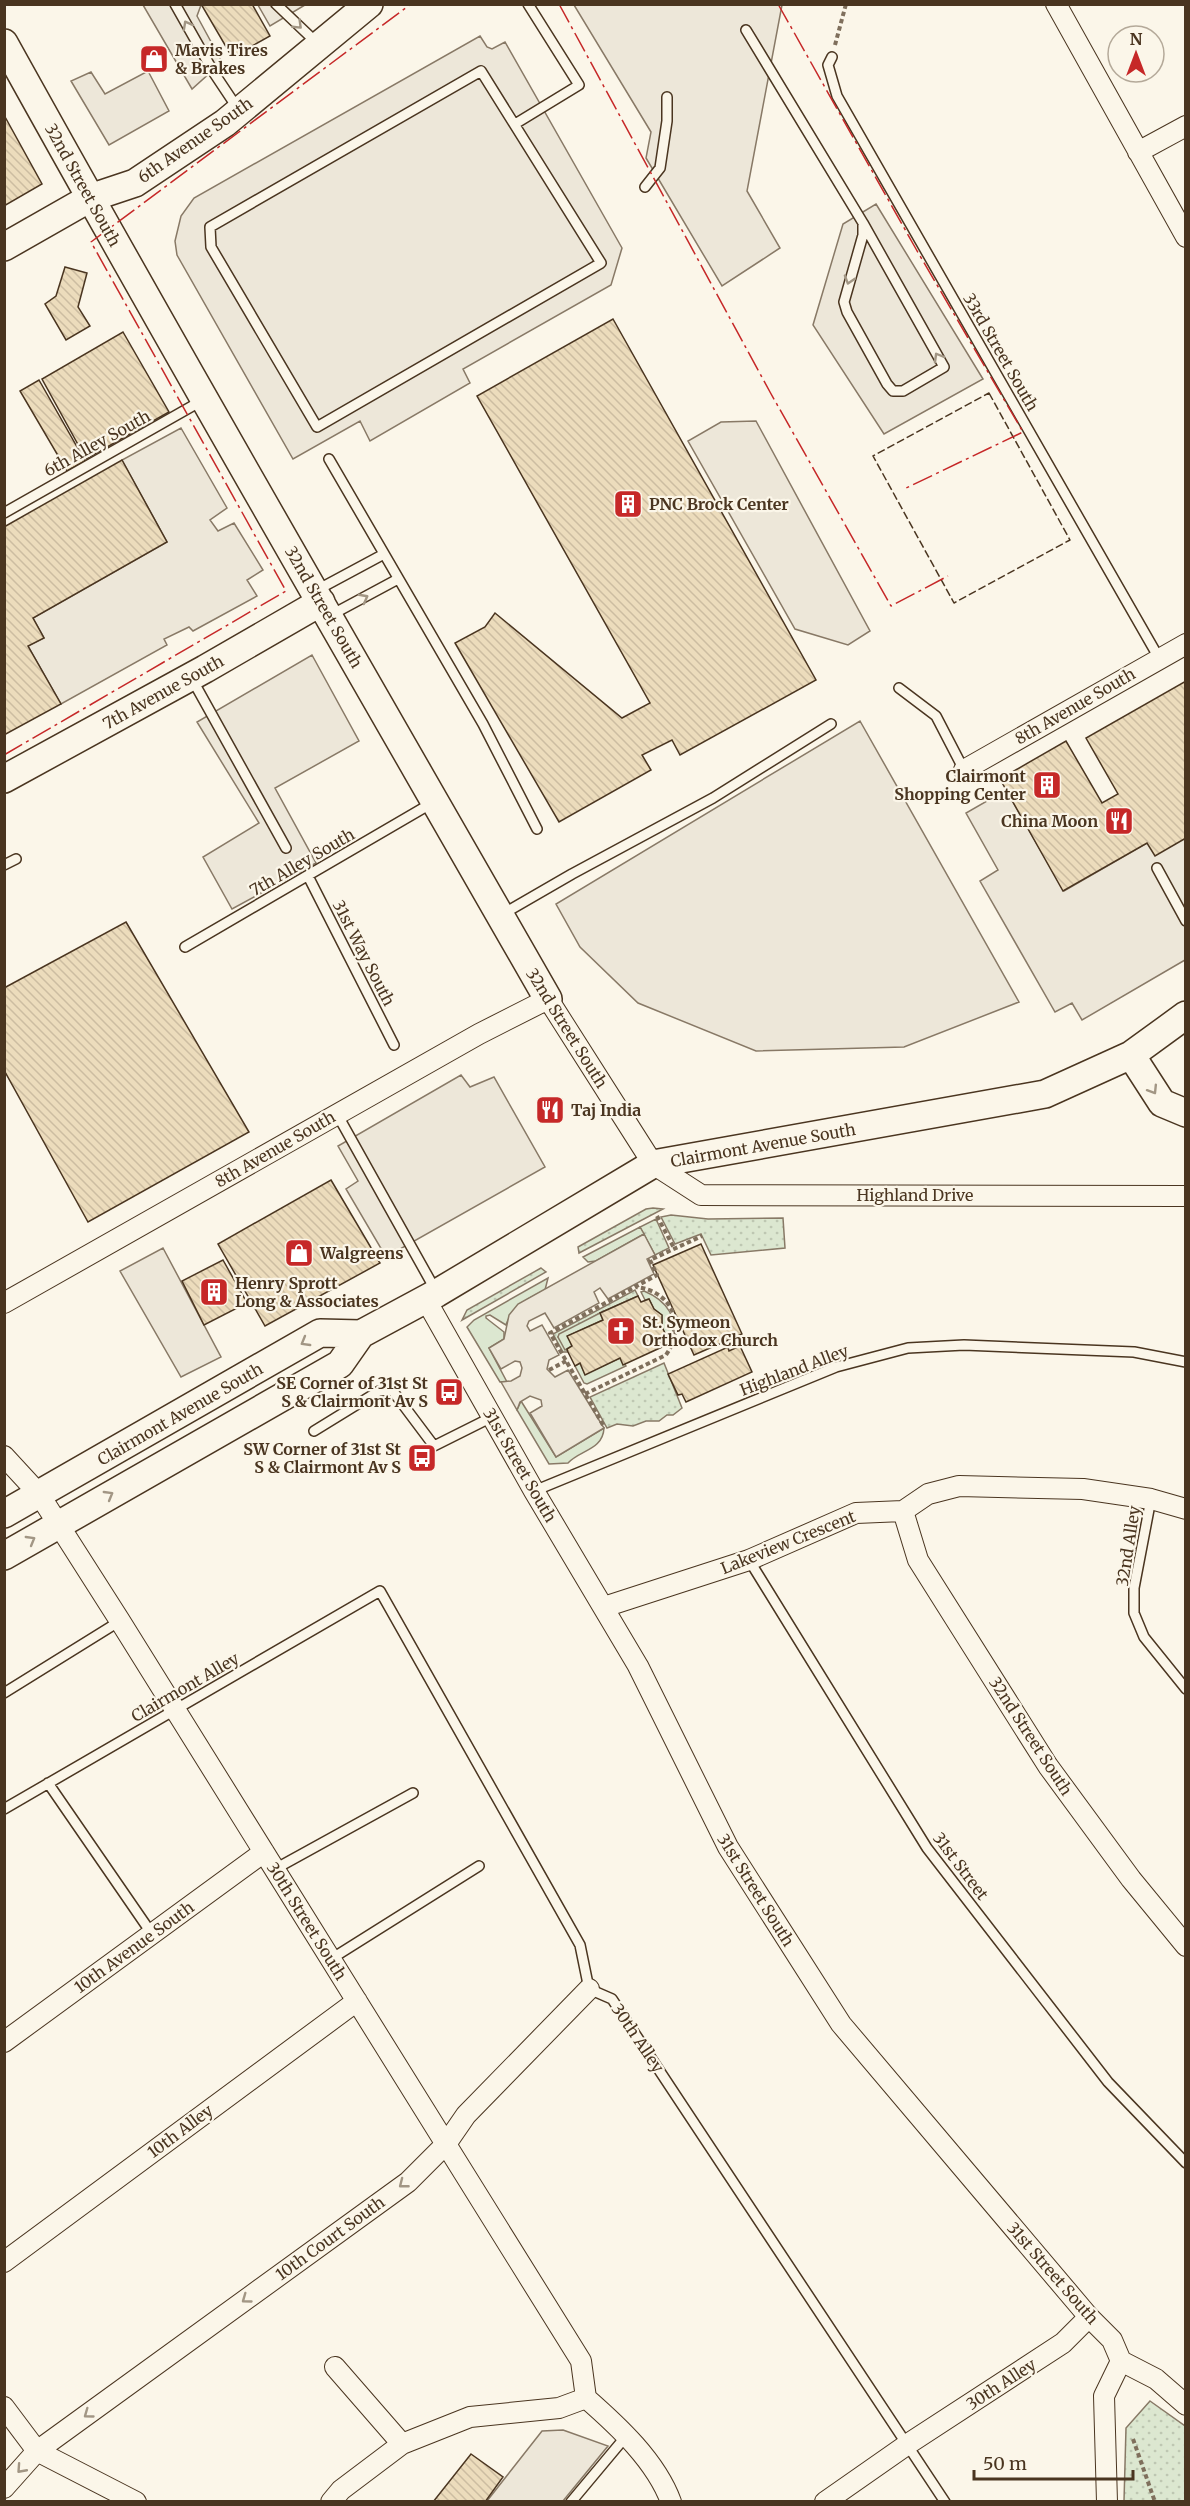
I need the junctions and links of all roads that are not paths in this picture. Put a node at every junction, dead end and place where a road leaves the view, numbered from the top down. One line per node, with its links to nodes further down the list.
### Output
1 (175, 4): 11 (lane, one-way to 1)
2 (276, 4): 8 (lane, one-way to 8)
3 (369, 4): 8 (street, 6th Avenue South)
4 (528, 4): 12 (lane)
5 (1056, 4): 14 (street)
6 (746, 30): 17 (lane)
7 (4, 43): 16 (street, 32nd Street South)
8 (319, 45): 11 (street, 6th Avenue South)
9 (832, 57): 27 (lane, 33rd Street South)
10 (667, 97): 15 (lane)
11 (240, 111): 16 (street, 6th Avenue South)
12 (515, 124): 12 (lane)
13 (1185, 126): 14 (street)
14 (1138, 152): 18 (street)
15 (645, 187)
16 (90, 198): 19 (street, 6th Avenue South); 20 (street, 32nd Street South)
17 (863, 223): 17 (lane, one-way to 17)
18 (1185, 237)
19 (4, 246)
20 (203, 400): 22 (lane, 6th Alley South); 25 (street, 32nd Street South)
21 (329, 459): 23 (lane)
22 (4, 513)
23 (384, 554): 24 (lane); 25 (lane)
24 (398, 579): 25 (lane, one-way to 24); 34 (lane)
25 (322, 603): 28 (street, 7th Avenue South); 33 (street, 32nd Street South)
26 (1185, 644): 27 (street, 8th Avenue South)
27 (1159, 658): 31 (street, 8th Avenue South)
28 (191, 677): 32 (street, 7th Avenue South); 35 (lane)
29 (899, 688): 31 (lane)
30 (831, 724): 40 (lane)
31 (964, 770)
32 (4, 779)
33 (433, 803): 39 (lane, 7th Alley South); 40 (street, 32nd Street South)
34 (537, 830)
35 (286, 848)
36 (16, 859): 37 (lane)
37 (4, 865)
38 (1157, 868): 41 (lane)
39 (308, 876): 42 (lane, 7th Alley South); 45 (lane, 31st Way South)
40 (500, 916): 43 (street, 32nd Street South)
41 (1185, 921)
42 (185, 946)
43 (548, 999): 48 (street, 8th Avenue South); 49 (street, 32nd Street South)
44 (1185, 1014): 46 (street, Clairmont Avenue South)
45 (394, 1045)
46 (1131, 1055): 47 (street, one-way to 47); 49 (street, Clairmont Avenue South)
47 (1185, 1113)
48 (337, 1114): 51 (lane); 52 (street, 8th Avenue South)
49 (653, 1164): 50 (street, Highland Drive); 51 (street, Clairmont Avenue South)
50 (1185, 1196)
51 (431, 1296): 53 (street, Clairmont Avenue South); 55 (street, 31st Street South)
52 (4, 1303)
53 (361, 1334): 59 (street, Clairmont Avenue South, one-way to 59); 64 (street, Clairmont Avenue South, one-way to 53)
54 (1185, 1362): 58 (lane, Highland Alley)
55 (492, 1417): 56 (lane); 58 (street, 31st Street South)
56 (314, 1431)
57 (4, 1456): 59 (street, 30th Street South)
58 (534, 1491): 67 (street, 31st Street South)
59 (39, 1494): 63 (street, Clairmont Avenue South); 64 (street, 30th Street South)
60 (1151, 1499): 61 (street); 62 (street); 69 (lane, 32nd Alley)
61 (1185, 1509)
62 (903, 1511): 66 (street, Lakeview Crescent); 79 (street, 32nd Street South)
63 (4, 1514)
64 (58, 1524): 65 (street, Clairmont Avenue South, one-way to 64); 68 (street, 30th Street South)
65 (4, 1556)
66 (749, 1560): 67 (street, Lakeview Crescent); 85 (lane, 31st Street)
67 (604, 1607): 87 (street, 31st Street South)
68 (120, 1621): 70 (lane); 71 (street, 30th Street South)
69 (1185, 1689)
70 (4, 1693)
71 (175, 1709): 72 (lane, Clairmont Alley); 75 (street, 30th Street South); 81 (lane, Clairmont Alley)
72 (48, 1783): 74 (lane, Clairmont Alley); 78 (lane)
73 (413, 1793): 77 (lane)
74 (4, 1809)
75 (264, 1852): 77 (street, 30th Street South); 78 (street, 10th Avenue South)
76 (479, 1866): 80 (lane)
77 (275, 1869): 80 (street, 30th Street South)
78 (152, 1934): 83 (street, 10th Avenue South)
79 (1185, 1946)
80 (331, 1959): 82 (street, 30th Street South)
81 (589, 1989): 84 (street, 10th Court South); 95 (lane, 30th Alley)
82 (357, 2001): 84 (street, 30th Street South); 86 (street, 10th Alley)
83 (4, 2042)
84 (446, 2144): 90 (street, 30th Street South); 96 (street, 10th Court South, one-way to 96)
85 (1185, 2163)
86 (4, 2262)
87 (1089, 2317): 88 (street, 31st Street South); 95 (street, 30th Alley)
88 (1121, 2361): 91 (street); 104 (street)
89 (335, 2367): 94 (street)
90 (586, 2398): 93 (street); 94 (street)
91 (1185, 2405)
92 (4, 2407): 96 (street)
93 (627, 2435): 100 (lane); 101 (street)
94 (402, 2444): 99 (street)
95 (908, 2444): 102 (street, 30th Alley); 103 (lane, 30th Alley)
96 (38, 2451): 97 (street, 10th Court South, one-way to 97); 98 (street)
97 (4, 2488)
98 (136, 2502)
99 (331, 2502)
100 (571, 2502)
101 (671, 2502)
102 (825, 2502)
103 (945, 2502)
104 (1107, 2502)

